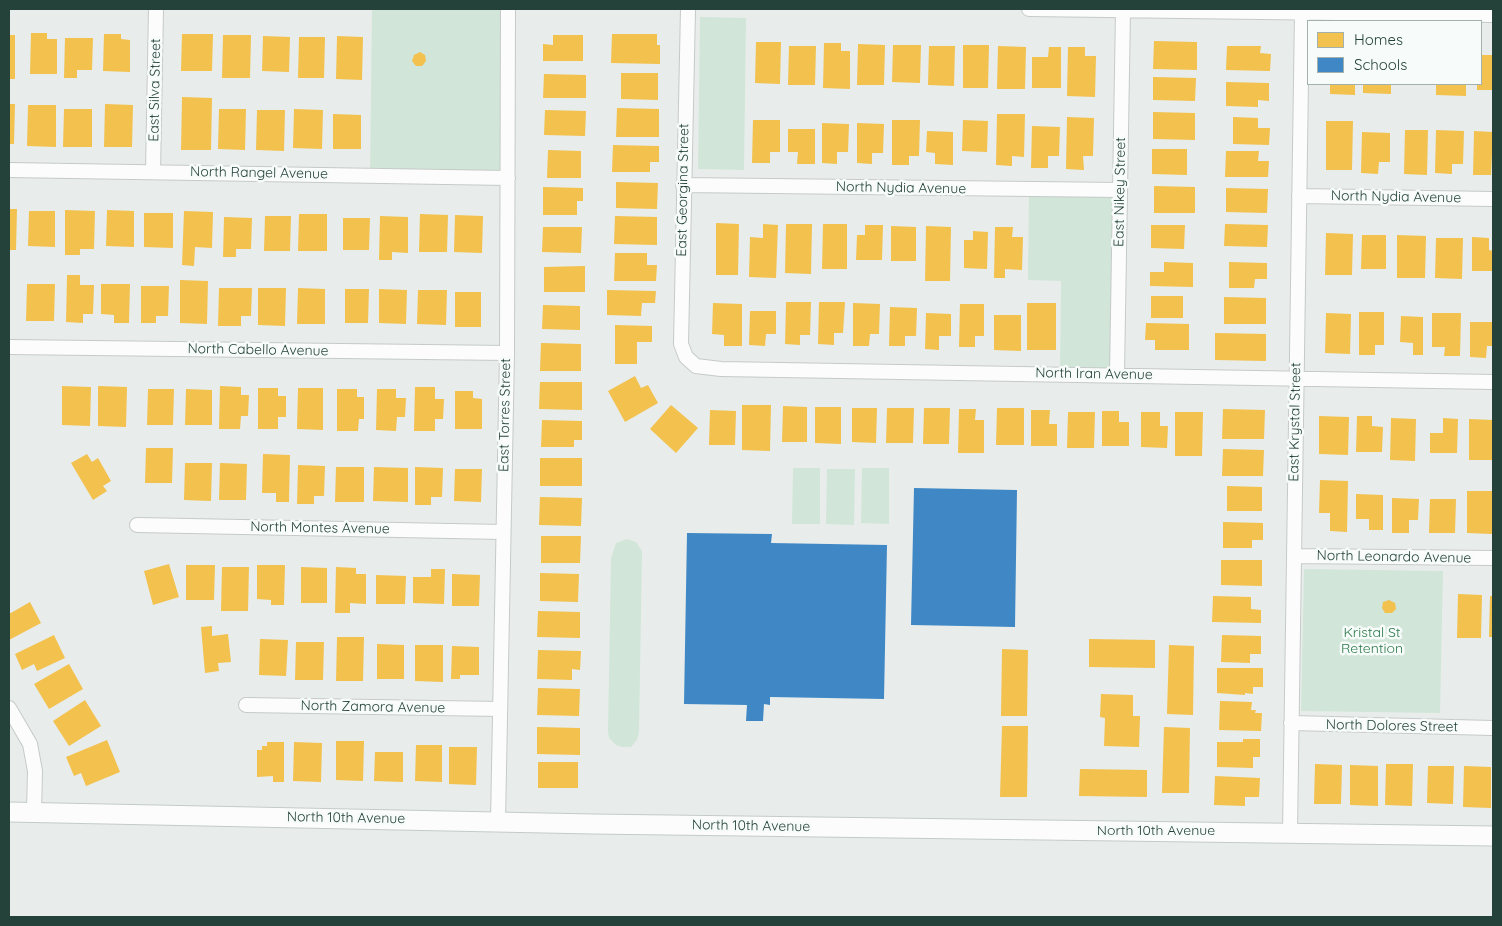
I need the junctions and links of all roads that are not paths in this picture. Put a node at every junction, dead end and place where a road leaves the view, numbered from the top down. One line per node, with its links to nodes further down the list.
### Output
1 (156, 9): 9 (street, East Silva Street)
2 (508, 9): 10 (street, East Torres Street)
3 (688, 9): 11 (street, East Georgina Street)
4 (1029, 9): 5 (street)
5 (1124, 10): 6 (street); 12 (street, East Nikey Street)
6 (1302, 12): 7 (street); 13 (street, East Krystal Street)
7 (1493, 15)
8 (9, 170): 9 (street, North Rangel Avenue)
9 (153, 172): 10 (street, North Rangel Avenue)
10 (508, 178): 16 (street, East Torres Street)
11 (683, 185): 12 (street, North Nydia Avenue); 17 (street, East Georgina Street)
12 (1120, 190): 18 (street, East Nikey Street)
13 (1299, 196): 14 (street, North Nydia Avenue); 19 (street, East Krystal Street)
14 (1493, 199)
15 (9, 347): 16 (street, North Cabello Avenue)
16 (507, 353): 22 (street, East Torres Street)
17 (696, 366): 18 (street, North Iran Avenue)
18 (1117, 374): 19 (street, North Iran Avenue)
19 (1295, 378): 20 (street, North Iran Avenue); 23 (street, East Krystal Street)
20 (1493, 382)
21 (137, 525): 22 (street, North Montes Avenue)
22 (503, 532): 27 (street, East Torres Street)
23 (1294, 556): 24 (street, North Leonardo Avenue); 28 (street, East Krystal Street)
24 (1493, 558)
25 (246, 705): 27 (street, North Zamora Avenue)
26 (9, 708): 31 (street)
27 (500, 709): 32 (street, East Torres Street)
28 (1291, 723): 29 (street, North Dolores Street); 33 (street, East Krystal Street)
29 (1493, 728)
30 (9, 812): 31 (main road, North 10th Avenue)
31 (34, 812): 32 (main road, North 10th Avenue)
32 (498, 822): 33 (main road, North 10th Avenue)
33 (1290, 832): 34 (main road, North 10th Avenue)
34 (1493, 836)

